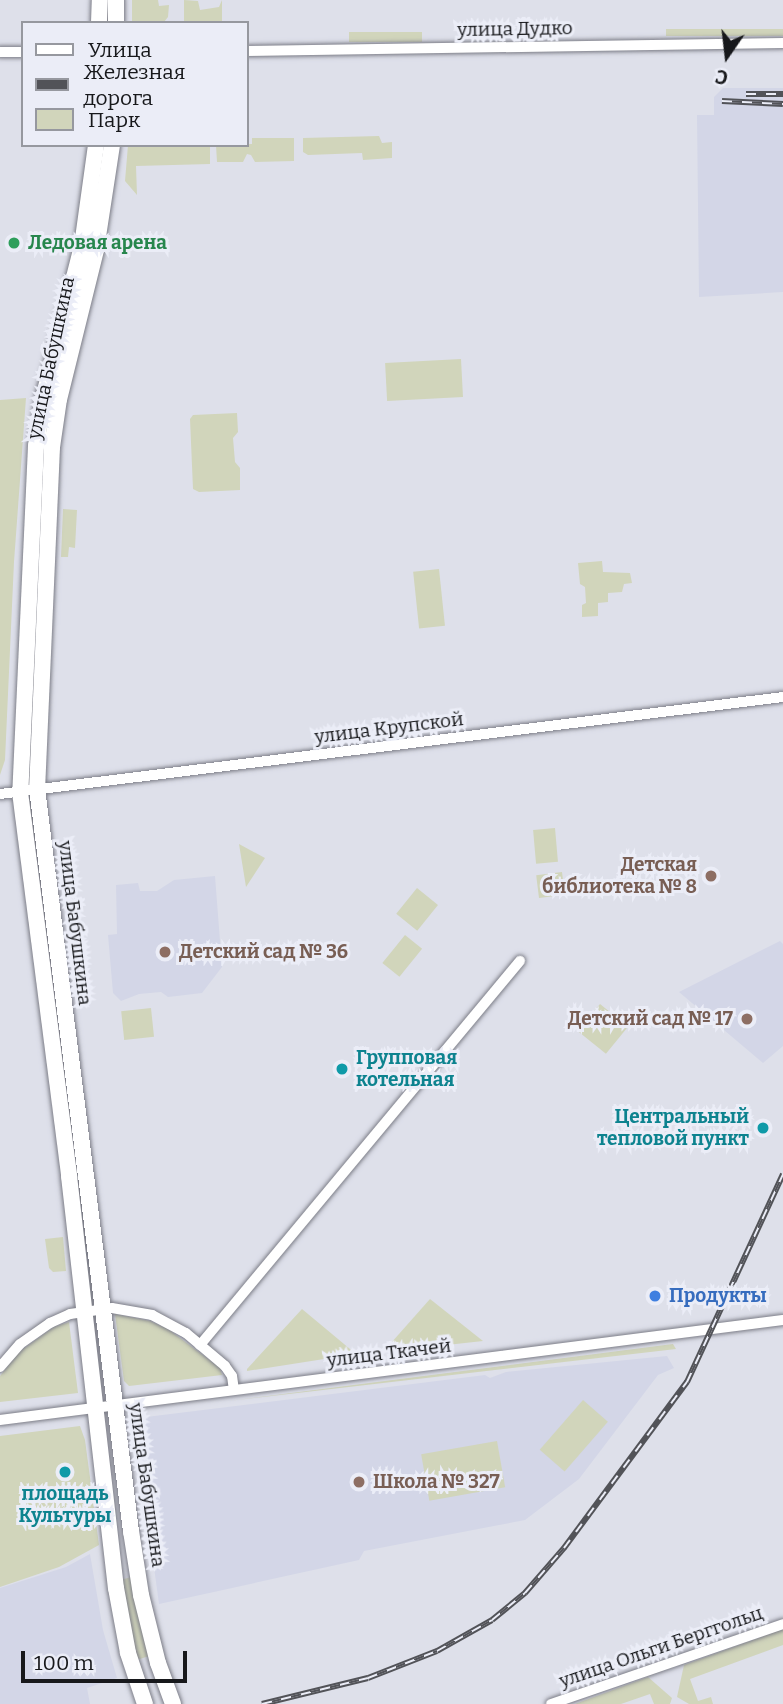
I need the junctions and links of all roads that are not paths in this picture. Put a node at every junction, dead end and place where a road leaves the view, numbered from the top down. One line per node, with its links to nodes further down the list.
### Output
1 (100, 0): 3 (street)
2 (116, 0): 4 (street)
3 (99, 21)
4 (116, 21)
5 (783, 43): 6 (street, улица Дудко)
6 (248, 51)
7 (0, 52): 8 (street)
8 (21, 52)
9 (96, 147): 13 (street, улица Бабушкина)
10 (112, 147): 12 (street, улица Бабушкина)
11 (783, 697): 12 (street, улица Крупской)
12 (37, 789): 13 (street, улица Крупской); 16 (street, улица Бабушкина)
13 (20, 792): 14 (street, улица Крупской); 16 (street, улица Бабушкина)
14 (0, 794)
15 (520, 961): 18 (street)
16 (93, 1310): 18 (street); 19 (street); 21 (street, улица Бабушкина); 22 (street, улица Бабушкина)
17 (783, 1320): 20 (street, улица Ткачей)
18 (200, 1345): 20 (street)
19 (0, 1367)
20 (234, 1390): 21 (street, улица Ткачей)
21 (114, 1405): 22 (street, улица Ткачей); 25 (street, улица Бабушкина)
22 (96, 1408): 23 (street, улица Ткачей); 26 (street, улица Бабушкина)
23 (0, 1420)
24 (783, 1624): 29 (street, улица Ольги Берггольц)
25 (158, 1663): 26 (street); 28 (street, улица Бабушкина)
26 (134, 1674): 27 (street, улица Бабушкина)
27 (145, 1704)
28 (173, 1704)
29 (551, 1704)

